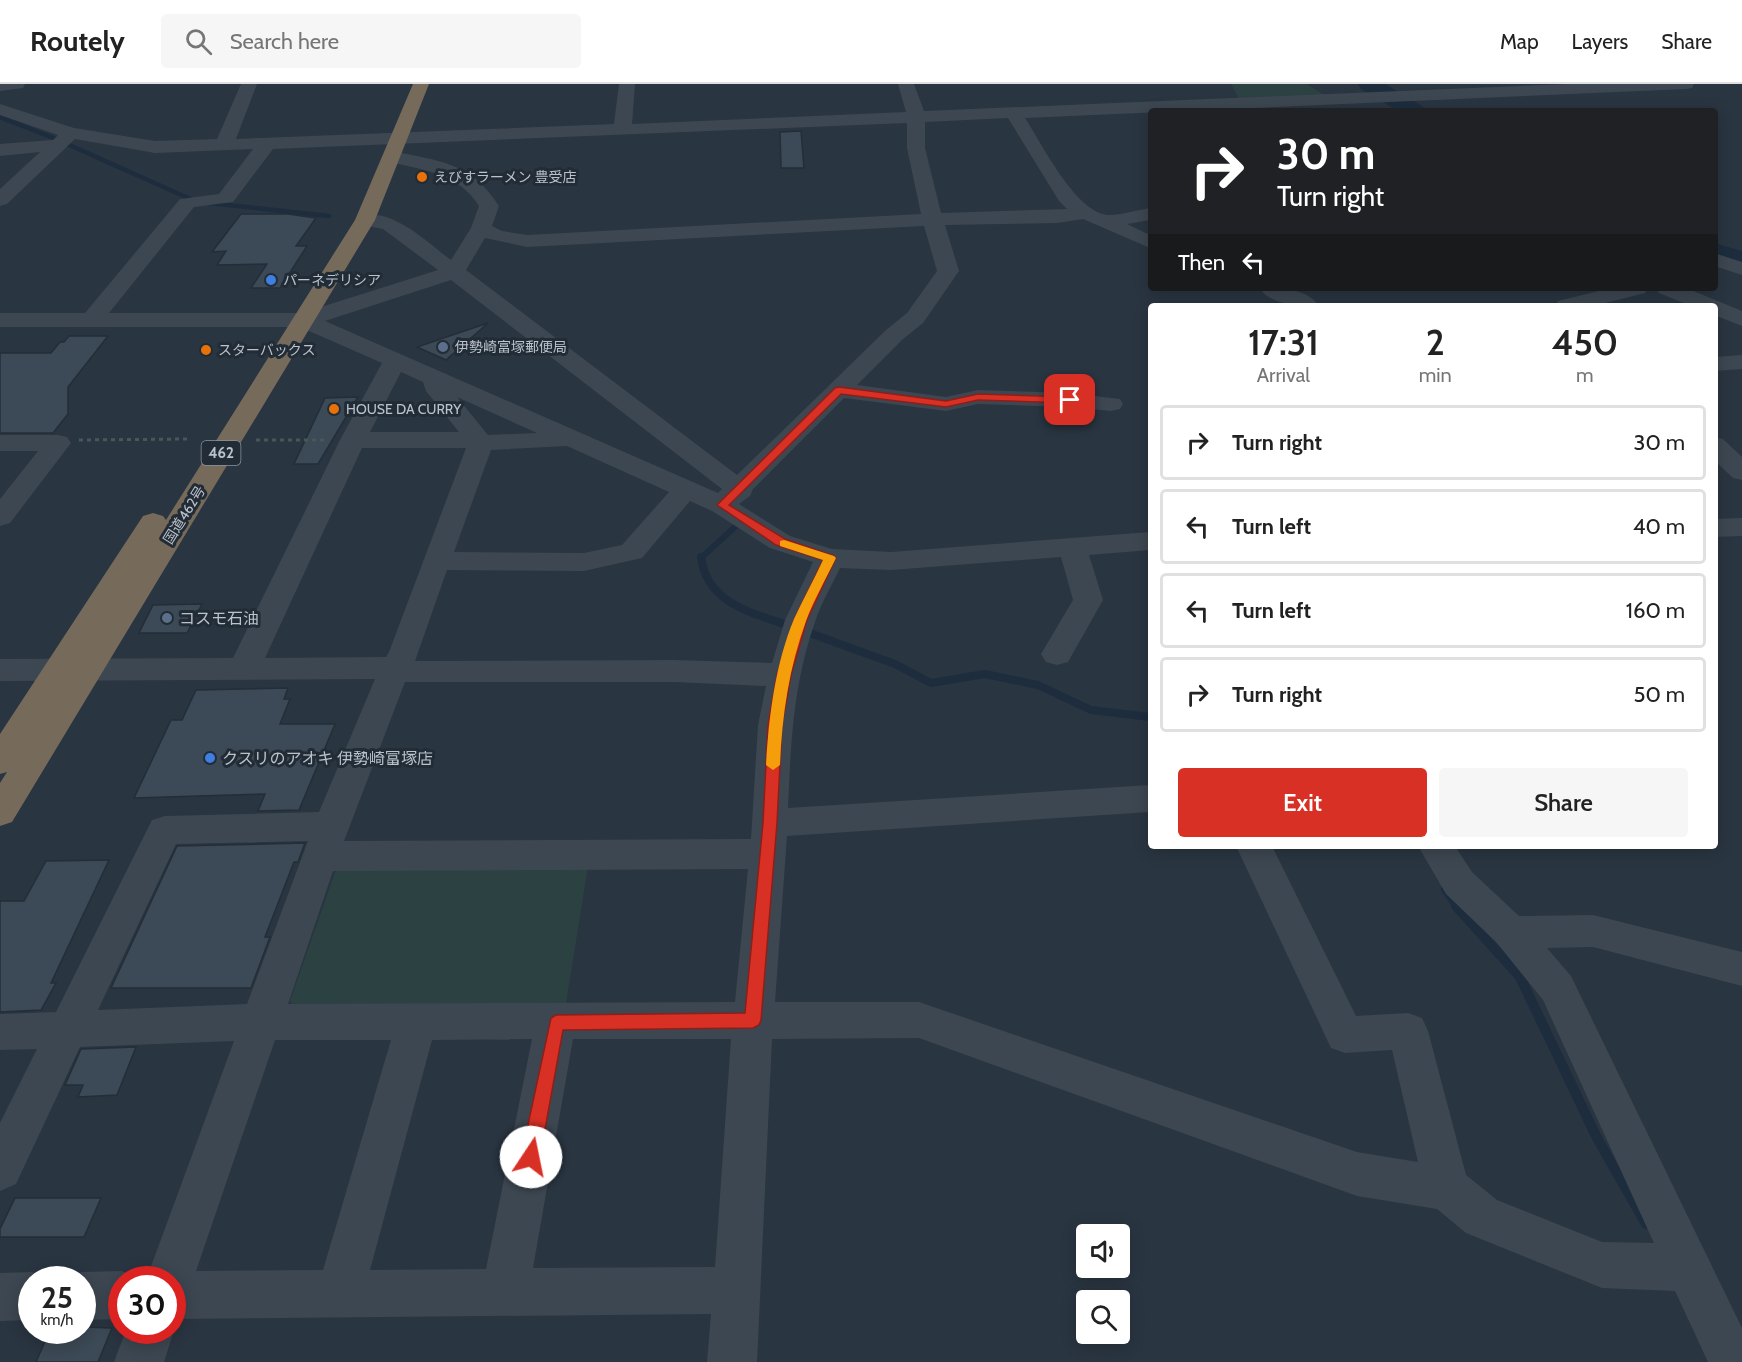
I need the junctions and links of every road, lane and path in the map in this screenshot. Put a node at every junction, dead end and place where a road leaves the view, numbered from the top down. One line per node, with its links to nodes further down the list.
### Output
1 (18, 84): 9 (street)
2 (249, 84): 23 (street)
3 (405, 84): 22 (highway, 国道462号 / 462)
4 (422, 84): 22 (highway, 国道462号 / 462)
5 (627, 84): 19 (street)
6 (906, 84): 18 (street)
7 (1311, 84): 12 (street)
8 (1686, 84): 11 (street)
9 (0, 86)
10 (1381, 91): 11 (street); 12 (street)
11 (1405, 96): 15 (street)
12 (1336, 99): 13 (street); 14 (street)
13 (1150, 108): 17 (street)
14 (1348, 108)
15 (1427, 108)
16 (0, 109): 20 (street)
17 (1012, 111): 18 (street); 26 (street)
18 (916, 115): 19 (street); 29 (street)
19 (623, 129): 22 (street)
20 (66, 139): 23 (street); 24 (street); 25 (street)
21 (267, 144): 22 (street); 23 (street); 47 (street)
22 (390, 145): 28 (highway, 国道462号 / 462); 31 (street); 48 (highway, 国道462号 / 462)
23 (224, 146)
24 (0, 150)
25 (0, 200)
26 (1085, 213): 29 (street); 30 (street)
27 (1148, 214): 30 (street)
28 (364, 220): 37 (street); 48 (highway, 国道462号 / 462)
29 (933, 221): 31 (street); 53 (street)
30 (1104, 222): 32 (street)
31 (481, 228): 37 (street)
32 (1148, 241)
33 (1718, 241): 34 (street)
34 (1742, 250)
35 (1718, 260): 36 (street)
36 (1742, 269)
37 (450, 273): 48 (street); 65 (street)
38 (1279, 291): 41 (street)
39 (1625, 291): 42 (street)
40 (1673, 291): 43 (street)
41 (1302, 303)
42 (1578, 303)
43 (1703, 303)
44 (1718, 309): 45 (street)
45 (1742, 319)
46 (0, 320): 47 (street)
47 (91, 320): 48 (street)
48 (292, 320): 49 (street); 77 (highway, 国道462号 / 462)
49 (396, 359): 52 (street); 58 (street)
50 (1742, 362): 51 (street)
51 (1718, 363)
52 (435, 377): 56 (street); 61 (street)
53 (839, 390): 54 (street); 65 (street)
54 (1112, 404)
55 (188, 439): 60 (path)
56 (573, 439): 61 (street); 64 (street)
57 (255, 440): 58 (path)
58 (353, 440): 61 (street); 74 (street)
59 (0, 443): 60 (street)
60 (58, 443): 66 (street)
61 (481, 443): 72 (street)
62 (1718, 449): 63 (street)
63 (1742, 472)
64 (686, 489): 65 (street); 72 (street)
65 (731, 497): 71 (street)
66 (0, 517)
67 (1742, 527): 68 (street)
68 (1718, 528)
69 (1148, 541): 70 (street)
70 (1072, 546): 71 (street); 73 (street)
71 (830, 558): 78 (street)
72 (436, 561): 75 (street)
73 (1057, 654)
74 (244, 668): 75 (street); 77 (street)
75 (395, 668): 78 (street); 83 (street)
76 (0, 670): 77 (street)
77 (73, 670): 79 (highway, 国道462号 / 462); 81 (highway, 国道462号 / 462)
78 (784, 675): 82 (street)
79 (0, 760)
80 (1148, 799): 82 (street)
81 (0, 812)
82 (768, 839): 83 (street); 88 (street)
83 (326, 841): 89 (street); 92 (street)
84 (1255, 849): 95 (street)
85 (1438, 849): 86 (street)
86 (1511, 932): 87 (street); 97 (street)
87 (1742, 969)
88 (753, 1020): 91 (street); 95 (street); 98 (street)
89 (262, 1022): 90 (street); 92 (street); 96 (street)
90 (416, 1022): 91 (street); 100 (street)
91 (556, 1023): 99 (street)
92 (68, 1030): 93 (street); 94 (street)
93 (0, 1032)
94 (0, 1169)
95 (1447, 1188): 97 (street)
96 (174, 1266)
97 (1689, 1268): 105 (street)
98 (737, 1290): 99 (street); 107 (street)
99 (505, 1292): 100 (street)
100 (340, 1293): 101 (street)
101 (186, 1295)
102 (18, 1296): 103 (street)
103 (0, 1297)
104 (145, 1344): 106 (street)
105 (1734, 1356)
106 (139, 1362)
107 (732, 1362)

